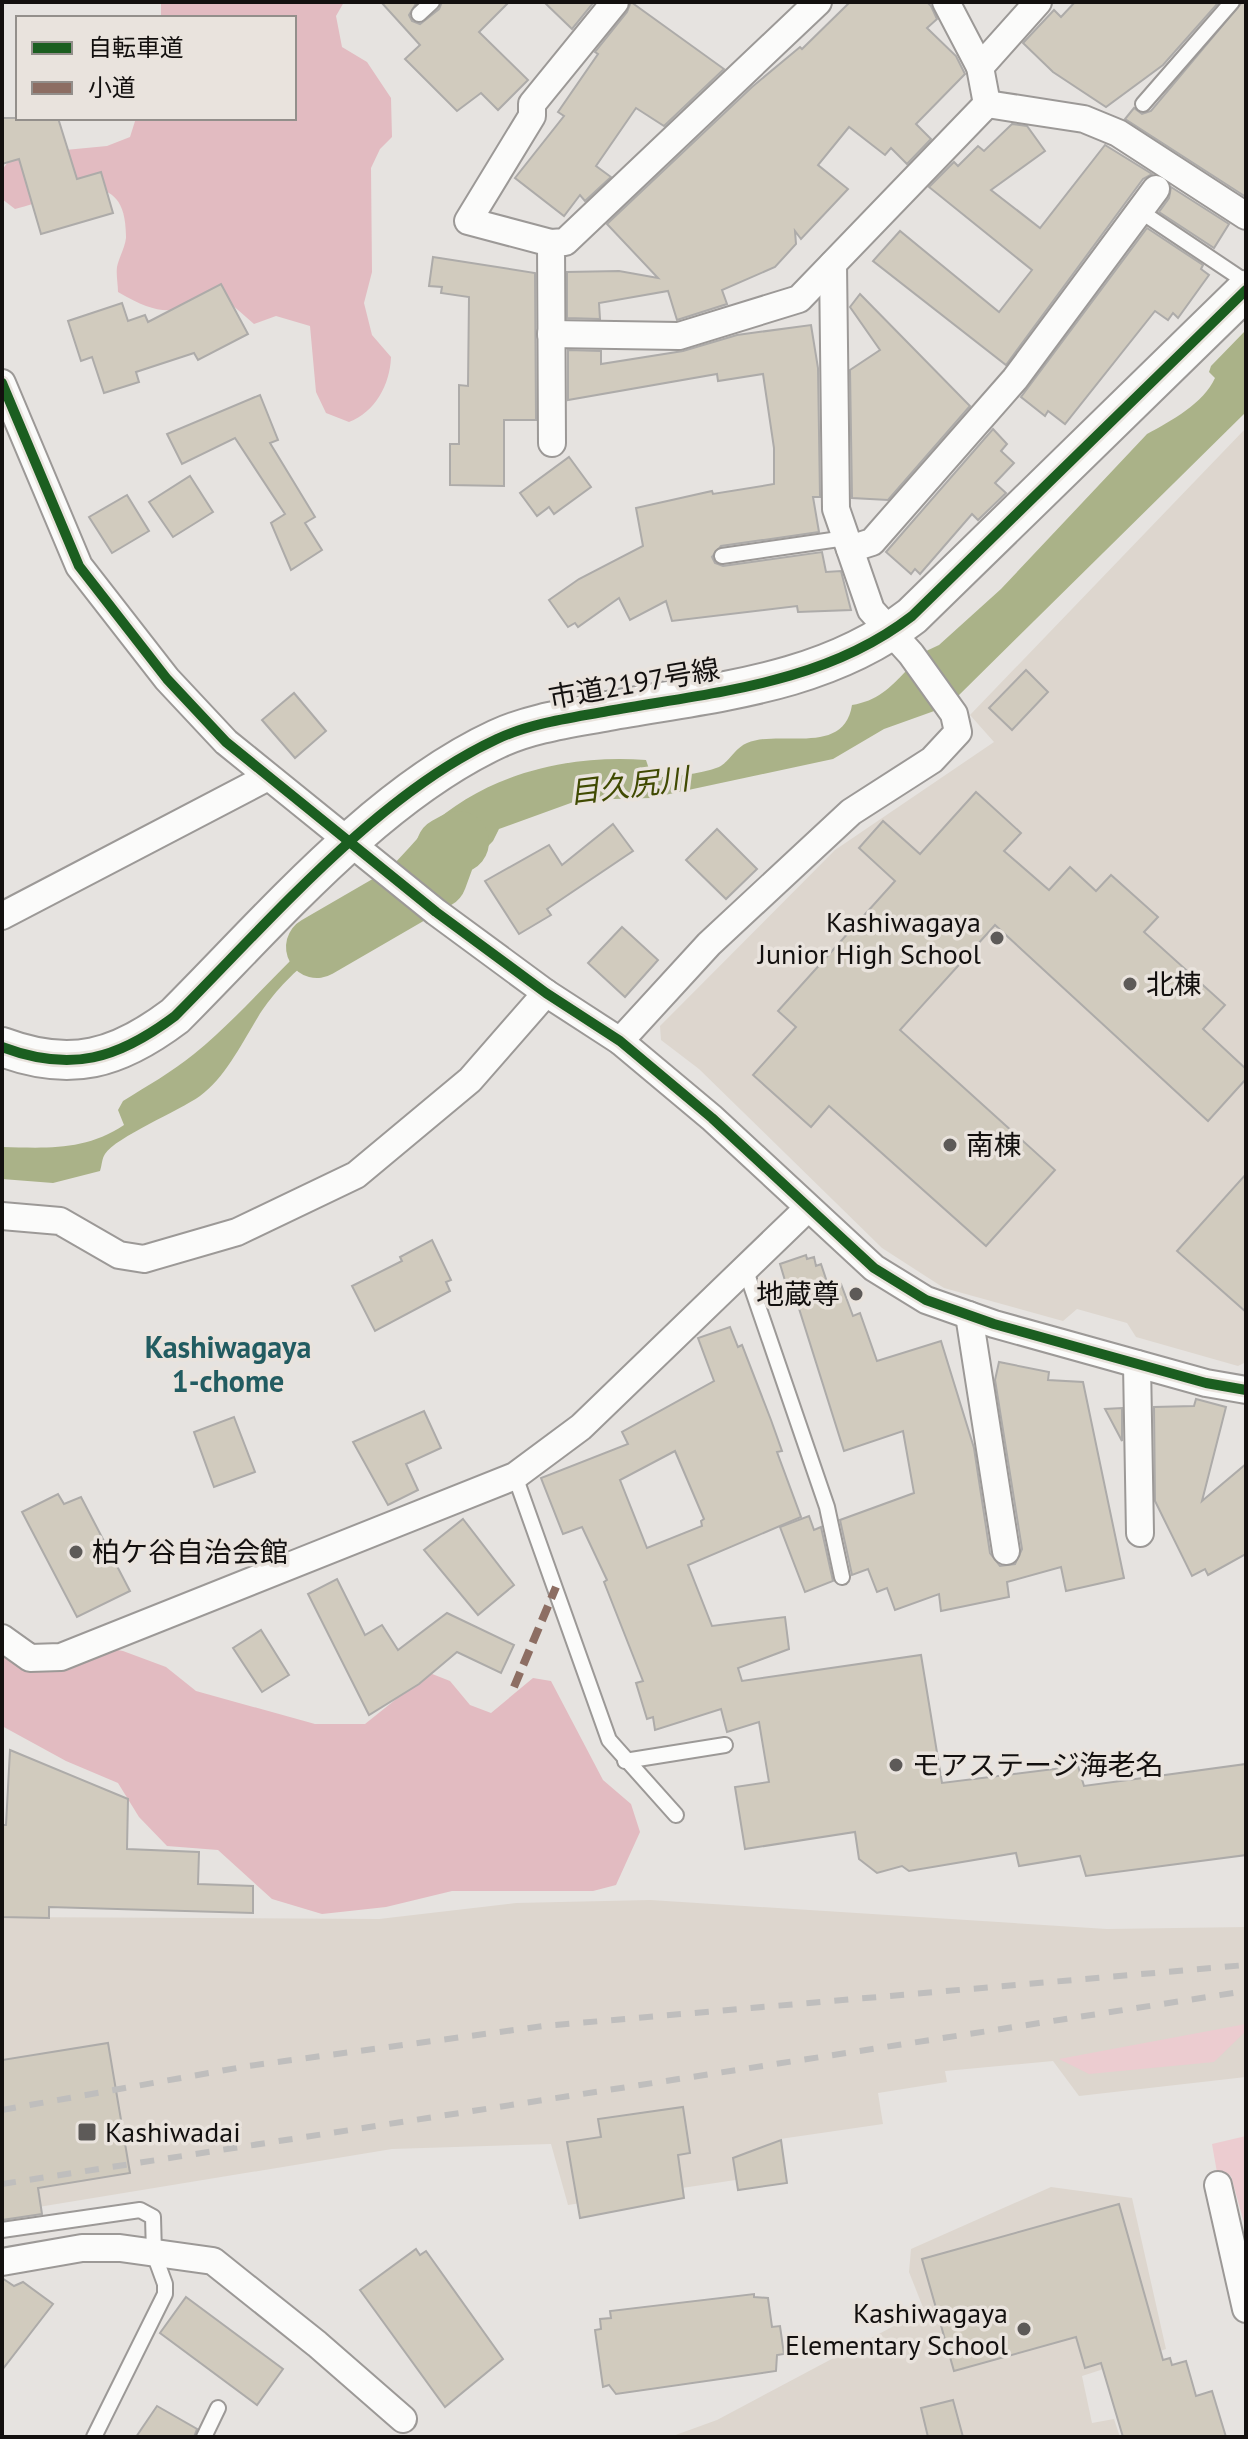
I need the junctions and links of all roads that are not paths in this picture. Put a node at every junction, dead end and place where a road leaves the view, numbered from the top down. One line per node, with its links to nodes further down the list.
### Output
1 (432, 2): 7 (lane)
2 (615, 2): 14 (street)
3 (818, 2): 14 (street)
4 (946, 2): 8 (street)
5 (1038, 2): 8 (street)
6 (1232, 2): 10 (lane)
7 (419, 14)
8 (980, 67): 9 (street)
9 (987, 104): 13 (street); 15 (street)
10 (1143, 104)
11 (1156, 189): 12 (street)
12 (1140, 211): 16 (lane); 21 (street)
13 (1246, 216)
14 (551, 243): 18 (street)
15 (833, 264): 18 (street); 21 (street)
16 (1246, 282)
17 (1246, 290): 23 (street, 市道2197号線)
18 (551, 334): 20 (street)
19 (2, 383): 24 (street)
20 (552, 443)
21 (848, 544): 22 (lane); 23 (street)
22 (722, 556)
23 (900, 644): 25 (street, 市道2197号線); 28 (street)
24 (268, 777): 25 (street); 26 (street)
25 (349, 842): 27 (street); 29 (street, 市道2197号線)
26 (2, 916)
27 (546, 993): 28 (street); 31 (street)
28 (620, 1041): 30 (street)
29 (2, 1047)
30 (808, 1208): 32 (street); 33 (street)
31 (2, 1216)
32 (745, 1268): 36 (street); 39 (lane)
33 (969, 1315): 34 (street); 38 (street)
34 (1137, 1364): 35 (street); 37 (street)
35 (1246, 1390)
36 (515, 1476): 40 (street); 42 (lane)
37 (1140, 1533)
38 (1006, 1551)
39 (842, 1577)
40 (2, 1638)
41 (725, 1745): 42 (lane)
42 (625, 1761): 43 (lane)
43 (676, 1815)
44 (1218, 2185): 48 (street)
45 (2, 2230): 46 (lane)
46 (154, 2254): 47 (street); 50 (street); 51 (lane)
47 (2, 2262)
48 (1246, 2309)
49 (218, 2408): 52 (lane)
50 (403, 2419)
51 (94, 2437)
52 (204, 2437)

